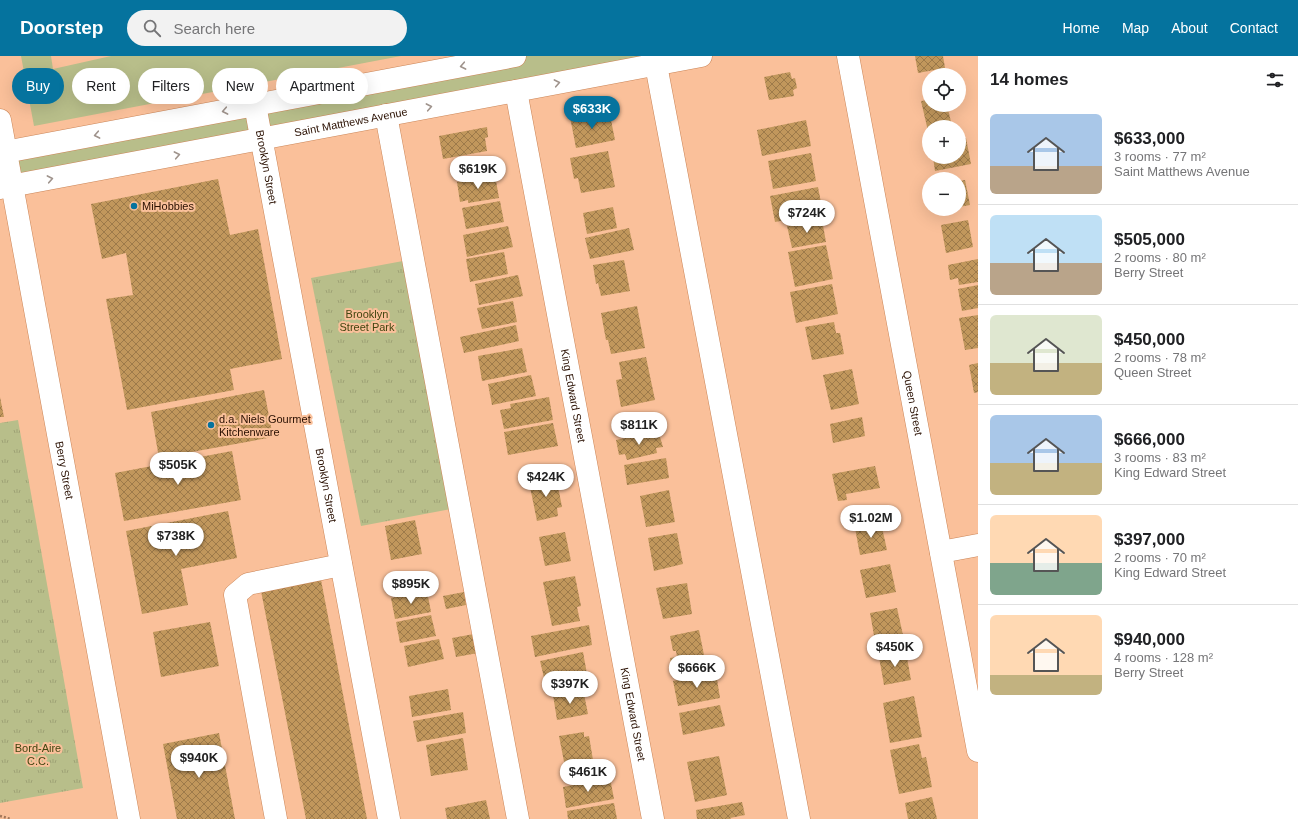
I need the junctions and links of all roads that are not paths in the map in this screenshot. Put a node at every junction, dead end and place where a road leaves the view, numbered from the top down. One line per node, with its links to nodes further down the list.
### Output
1 (515, 56): 6 (street, one-way to 6)
2 (701, 56): 4 (street, Saint Matthews Avenue)
3 (848, 56): 13 (street, Queen Street)
4 (656, 64): 5 (street, Saint Matthews Avenue, one-way to 4); 21 (street)
5 (516, 91): 7 (street, Saint Matthews Avenue, one-way to 5); 20 (street, King Edward Street)
6 (255, 105): 9 (street, Brooklyn Street); 10 (street, one-way to 10)
7 (386, 115): 9 (street, Saint Matthews Avenue); 19 (street)
8 (0, 120): 10 (street, Berry Street)
9 (261, 139): 11 (street, Saint Matthews Avenue, one-way to 9); 14 (street, Brooklyn Street)
10 (3, 153): 11 (street, Berry Street)
11 (6, 187): 16 (street, Berry Street)
12 (978, 545): 13 (street)
13 (941, 552): 15 (street, Queen Street)
14 (341, 565): 17 (street); 18 (street, Brooklyn Street)
15 (978, 751)
16 (130, 819)
17 (276, 819)
18 (389, 819)
19 (518, 819)
20 (653, 819)
21 (799, 819)

